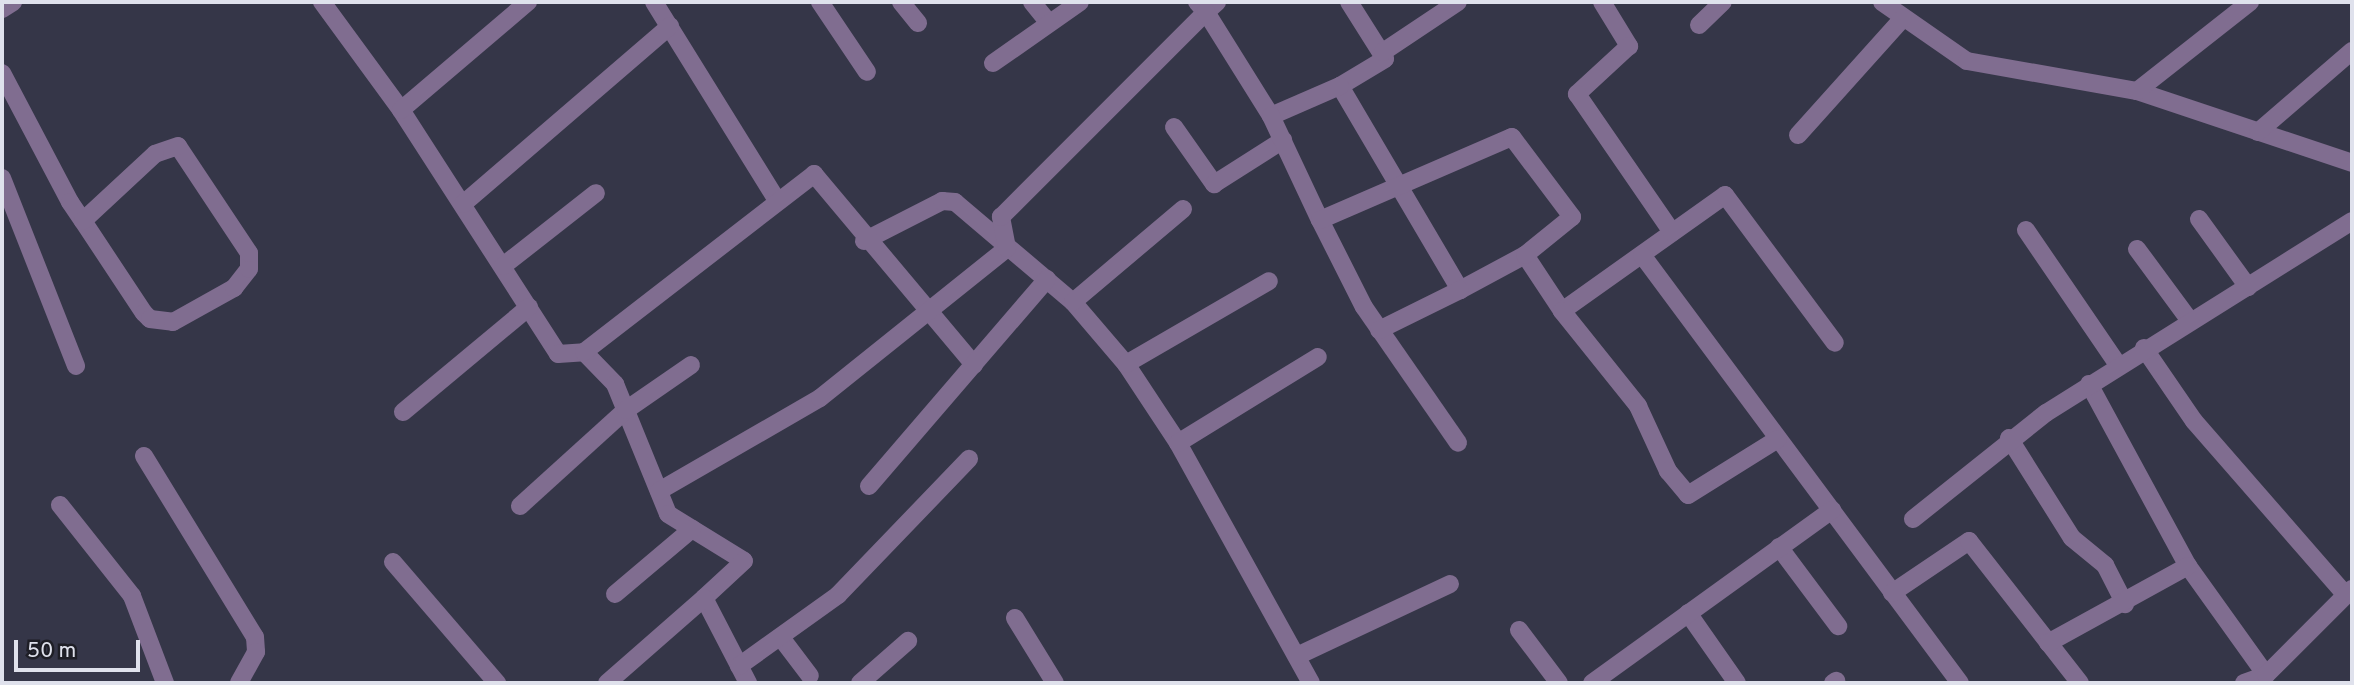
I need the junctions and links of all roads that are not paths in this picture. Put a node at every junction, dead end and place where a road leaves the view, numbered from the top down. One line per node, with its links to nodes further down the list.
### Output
1 (13, 2): 16 (street)
2 (322, 2): 29 (street)
3 (528, 2): 29 (street)
4 (654, 2): 21 (street)
5 (820, 2): 25 (street)
6 (901, 2): 18 (street)
7 (1032, 2): 19 (street)
8 (1080, 2): 19 (street)
9 (1349, 2): 23 (street)
10 (1458, 2): 23 (street)
11 (1602, 2): 47 (street)
12 (1723, 2): 20 (street)
13 (1882, 2): 17 (street)
14 (2250, 2): 28 (street)
15 (1206, 5): 30 (street); 49 (street)
16 (2, 9)
17 (1903, 18): 28 (street); 33 (street)
18 (918, 23)
19 (1049, 23): 24 (street)
20 (1699, 25)
21 (670, 26): 39 (street); 40 (street)
22 (2352, 51): 32 (street)
23 (1383, 52): 27 (street)
24 (993, 63)
25 (867, 72)
26 (2, 73): 44 (street)
27 (1340, 86): 30 (street); 37 (street)
28 (2137, 91): 32 (street)
29 (401, 110): 40 (street)
30 (1271, 116): 34 (street)
31 (1174, 127): 34 (street)
32 (2258, 132): 35 (street)
33 (1798, 135)
34 (1283, 140): 43 (street)
35 (2352, 163)
36 (2, 178): 72 (street)
37 (1396, 184): 43 (street); 51 (street); 57 (street)
38 (596, 193): 53 (street)
39 (777, 200): 48 (street); 66 (street)
40 (463, 204): 53 (street)
41 (1183, 209): 58 (street)
42 (2199, 219): 56 (street)
43 (1320, 220): 63 (street)
44 (83, 221): 44 (street)
45 (2352, 221): 56 (street)
46 (2026, 230): 71 (street)
47 (1672, 232): 52 (street); 64 (street)
48 (864, 242): 49 (street); 60 (street)
49 (1007, 248): 54 (street); 60 (street)
50 (2137, 249): 62 (street)
51 (1525, 255): 57 (street); 61 (street)
52 (1642, 255): 61 (street); 77 (street)
53 (503, 267): 59 (street)
54 (1047, 279): 58 (street); 70 (street)
55 (1269, 281): 68 (street)
56 (2248, 287): 62 (street)
57 (1460, 290): 63 (street)
58 (1073, 302): 68 (street)
59 (529, 307): 66 (street); 75 (street)
60 (928, 311): 70 (street); 83 (street)
61 (1562, 311): 77 (street)
62 (2190, 321): 65 (street)
63 (1379, 330): 79 (street)
64 (1835, 343)
65 (2144, 348): 71 (street); 93 (street)
66 (583, 352): 74 (street)
67 (1318, 357): 78 (street)
68 (1126, 364): 78 (street)
69 (691, 365): 74 (street)
70 (974, 365): 82 (street)
71 (2118, 365): 73 (street)
72 (76, 366)
73 (2089, 384): 76 (street); 91 (street)
74 (626, 410): 83 (street); 85 (street)
75 (403, 412)
76 (2009, 438): 87 (street); 97 (street)
77 (1778, 439): 86 (street)
78 (1178, 443): 105 (street)
79 (1458, 443)
80 (144, 456): 110 (street)
81 (969, 459): 102 (street)
82 (869, 486)
83 (659, 491): 88 (street)
84 (61, 505): 109 (street)
85 (520, 506)
86 (1832, 510): 89 (street); 94 (street)
87 (1913, 519)
88 (692, 529): 95 (street); 96 (street)
89 (1779, 547): 98 (street); 100 (street)
90 (393, 562): 111 (street)
91 (2188, 566): 97 (street); 107 (street)
92 (1450, 584): 105 (street)
93 (2349, 592): 107 (street)
94 (1892, 593): 104 (street); 120 (street)
95 (615, 594)
96 (704, 598): 106 (street); 112 (street)
97 (2125, 604): 104 (street)
98 (1688, 613): 118 (street); 119 (street)
99 (1016, 618): 115 (street)
100 (1838, 626)
101 (1519, 630): 117 (street)
102 (782, 639): 106 (street); 108 (street)
103 (908, 641): 114 (street)
104 (2048, 643): 121 (street)
105 (1297, 656): 116 (street)
106 (739, 666): 113 (street)
107 (2266, 675): 122 (street)
108 (810, 676)
109 (164, 683)
110 (239, 683)
111 (497, 683)
112 (607, 683)
113 (748, 683)
114 (860, 683)
115 (1055, 683)
116 (1311, 683)
117 (1559, 683)
118 (1592, 683)
119 (1737, 683)
120 (1960, 683)
121 (2080, 683)
122 (2244, 683)

